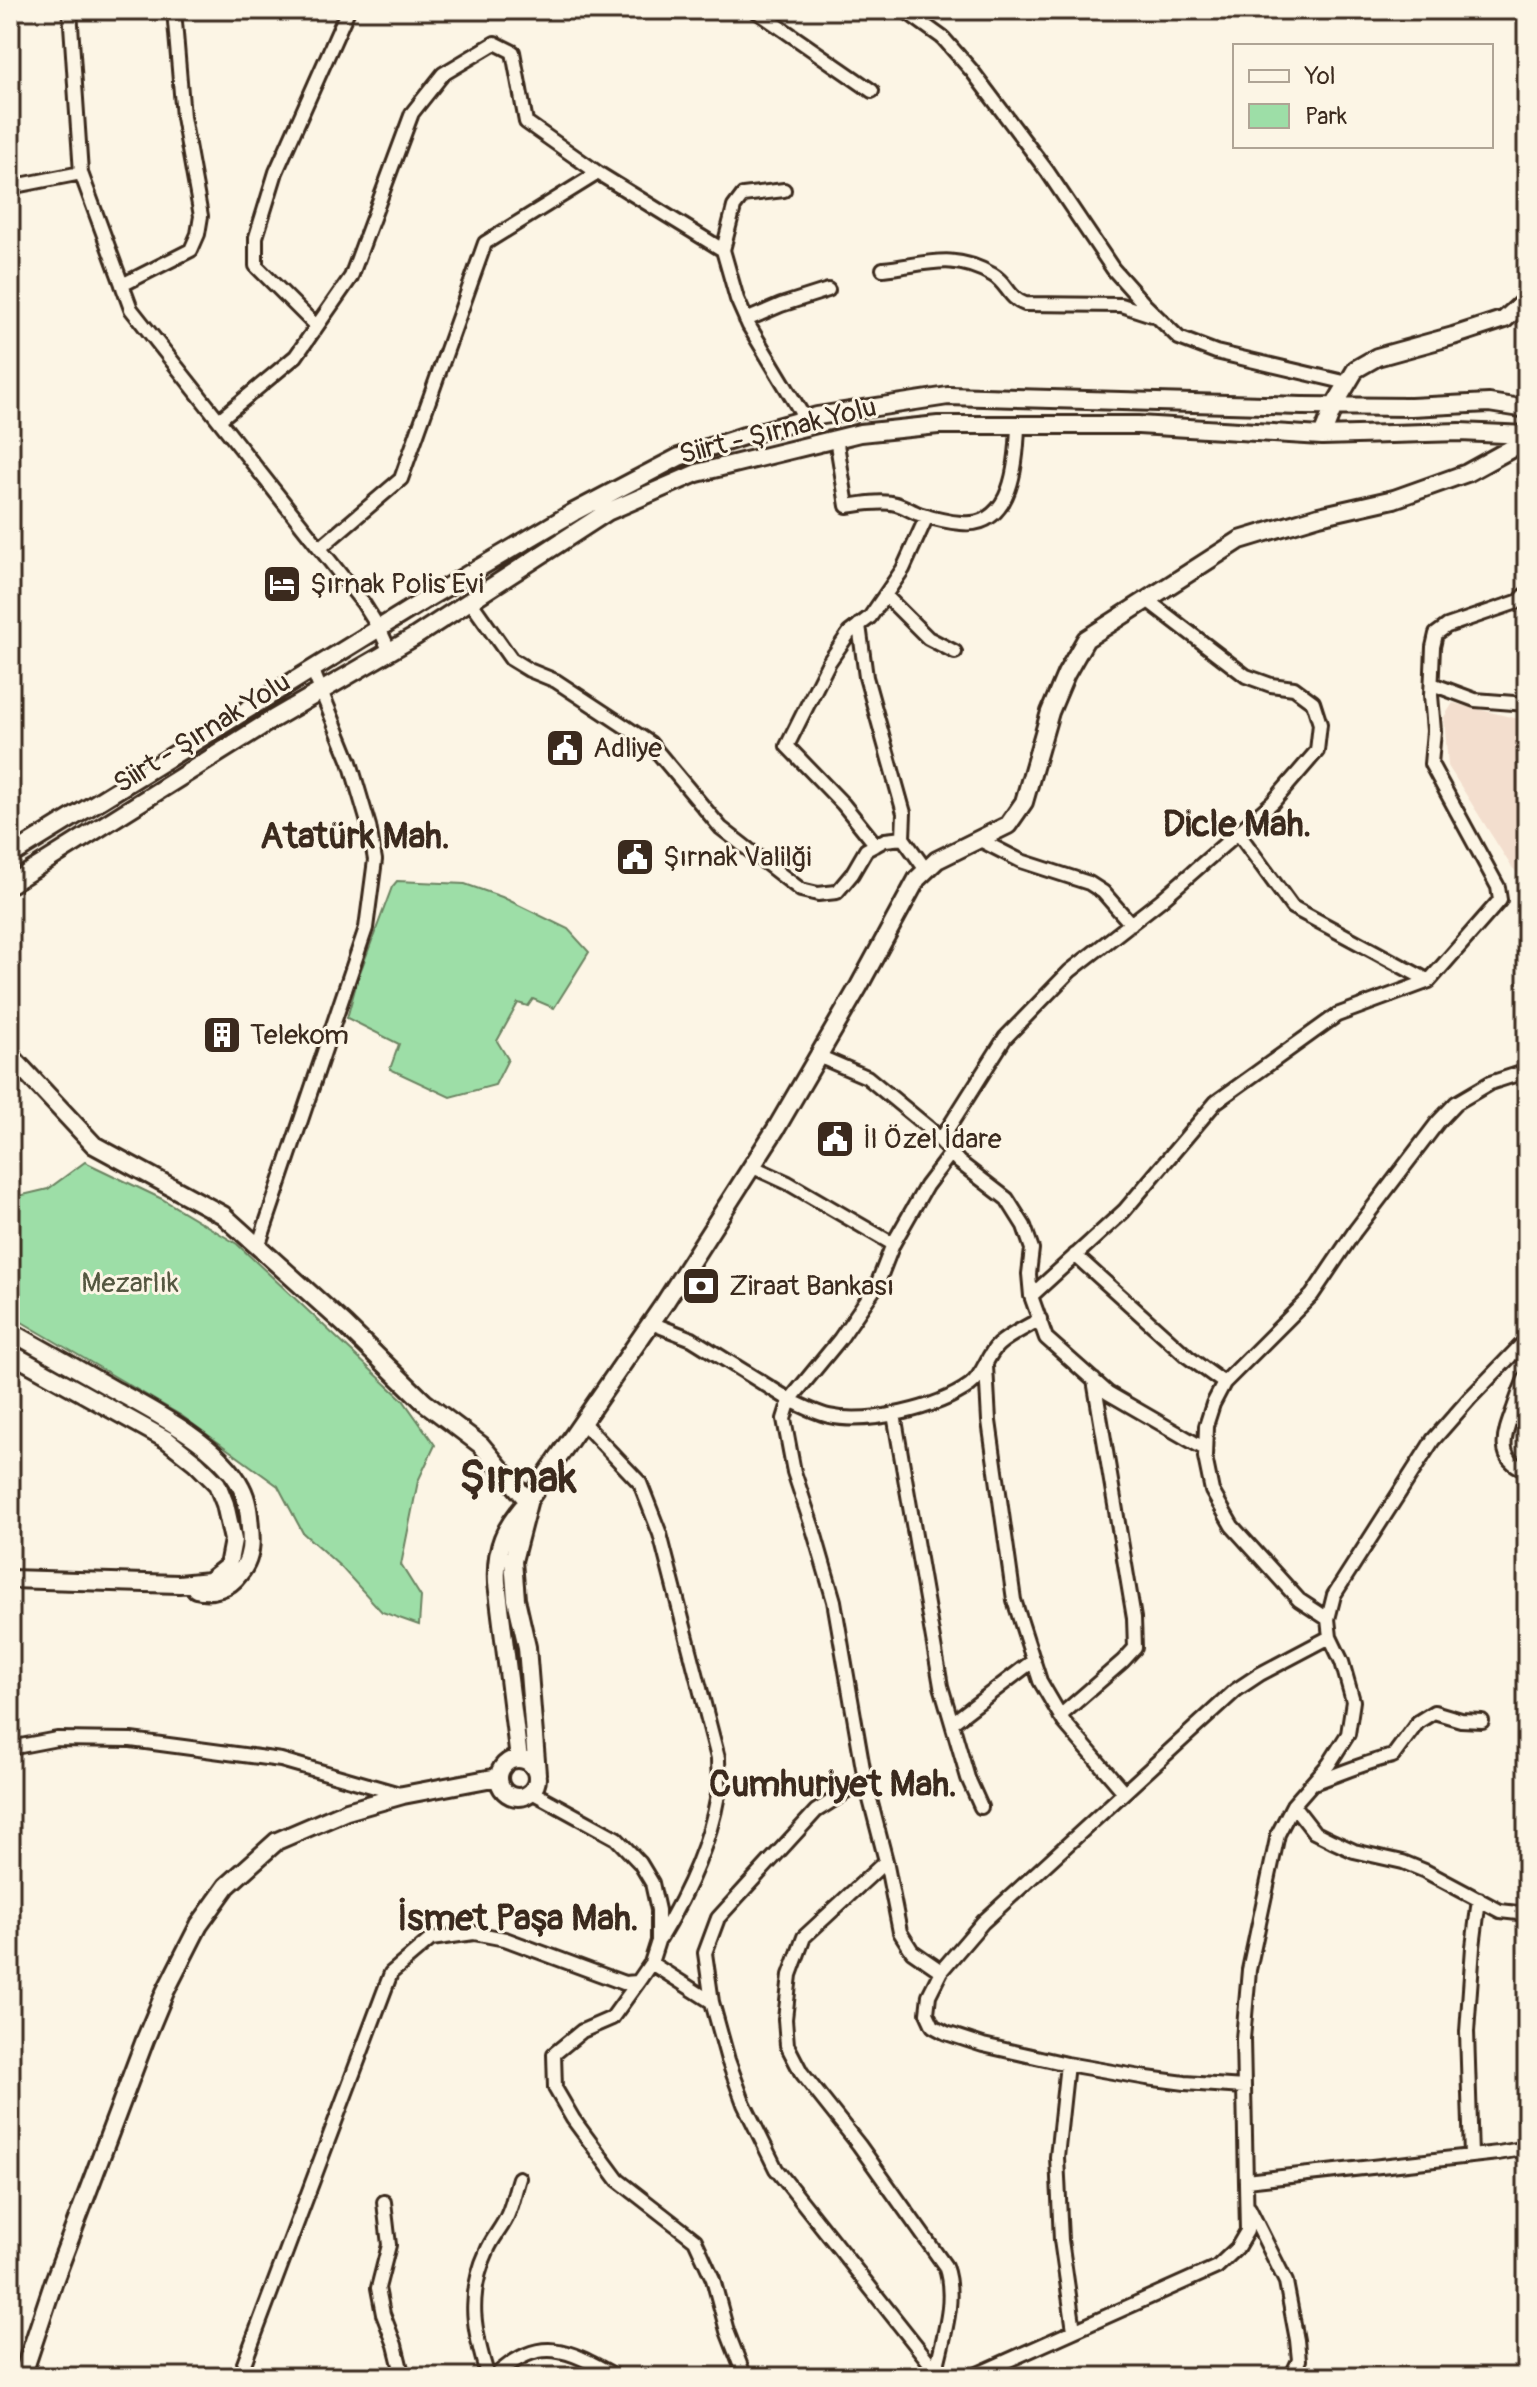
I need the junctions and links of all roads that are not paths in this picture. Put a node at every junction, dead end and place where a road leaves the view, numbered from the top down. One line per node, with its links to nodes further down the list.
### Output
1 (70, 10): 7 (street)
2 (174, 10): 13 (street)
3 (348, 10): 18 (street)
4 (755, 10): 6 (street)
5 (904, 10): 16 (street)
6 (872, 91)
7 (81, 173): 9 (street); 13 (street)
8 (598, 173): 11 (street); 18 (street); 29 (street)
9 (10, 187)
10 (784, 190): 11 (street)
11 (723, 250): 17 (street)
12 (883, 269): 16 (street)
13 (122, 285): 23 (street)
14 (828, 290): 17 (street)
15 (1527, 299): 19 (street)
16 (1155, 315): 19 (street)
17 (746, 320): 22 (street)
18 (316, 326): 23 (street)
19 (1348, 383): 20 (street)
20 (1334, 406): 21 (street, Siirt - Şırnak Yolu); 22 (street, Siirt - Şırnak Yolu); 25 (street)
21 (1527, 410)
22 (805, 419): 35 (street, Siirt - Şırnak Yolu)
23 (219, 420): 29 (street)
24 (1018, 425): 25 (street, Siirt - Şırnak Yolu); 27 (street, Siirt - Şırnak Yolu); 28 (street)
25 (1322, 436): 26 (street, Siirt - Şırnak Yolu)
26 (1527, 437): 32 (street)
27 (836, 438): 28 (street); 33 (street, Siirt - Şırnak Yolu)
28 (927, 516): 31 (street)
29 (320, 548): 35 (street)
30 (1527, 593): 39 (street)
31 (885, 595): 34 (street); 37 (street)
32 (1147, 600): 42 (street); 44 (street)
33 (470, 601): 36 (street, Siirt - Şırnak Yolu); 45 (street)
34 (859, 625): 43 (street); 45 (street)
35 (380, 630): 36 (street); 38 (street, Siirt - Şırnak Yolu)
36 (390, 652): 40 (street, Siirt - Şırnak Yolu)
37 (955, 652)
38 (313, 671): 40 (street); 46 (street, Siirt - Şırnak Yolu)
39 (1432, 684): 41 (street); 50 (street)
40 (323, 690): 48 (street, Siirt - Şırnak Yolu); 58 (street)
41 (1527, 704)
42 (1238, 833): 49 (street); 50 (street)
43 (903, 838): 45 (street); 47 (street)
44 (978, 839): 47 (street); 49 (street)
45 (876, 845)
46 (10, 856)
47 (926, 870): 52 (street)
48 (10, 884)
49 (1131, 924): 54 (street)
50 (1429, 981): 59 (street)
51 (10, 1055): 58 (street)
52 (818, 1056): 54 (street); 56 (street)
53 (1527, 1071): 69 (street)
54 (940, 1141): 55 (street)
55 (951, 1153): 57 (street); 60 (street)
56 (751, 1166): 57 (street); 62 (street)
57 (893, 1244): 70 (street)
58 (258, 1247): 75 (street)
59 (1075, 1255): 60 (street); 69 (street)
60 (1031, 1296): 61 (street)
61 (1040, 1319): 66 (street); 68 (street)
62 (651, 1323): 70 (street); 72 (street)
63 (10, 1331): 77 (street)
64 (1527, 1339): 78 (street)
65 (10, 1353): 77 (street)
66 (986, 1362): 71 (street); 80 (street)
67 (1527, 1375): 74 (street)
68 (1094, 1380): 73 (street); 81 (street)
69 (1224, 1383): 73 (street)
70 (790, 1400): 71 (street); 88 (street)
71 (894, 1414): 83 (street)
72 (584, 1424): 75 (street); 98 (street)
73 (1205, 1449): 78 (street)
74 (1527, 1470)
75 (528, 1501): 85 (street); 86 (street)
76 (10, 1579): 77 (street)
77 (179, 1584)
78 (1328, 1619): 79 (street)
79 (1330, 1637): 89 (street); 91 (street)
80 (1034, 1660): 81 (street); 83 (street)
81 (1060, 1716): 91 (street)
82 (1482, 1721): 89 (street)
83 (952, 1723): 94 (street)
84 (10, 1748): 92 (street)
85 (519, 1759): 86 (street); 87 (street)
86 (537, 1774): 90 (street)
87 (498, 1777): 90 (street); 92 (street)
88 (865, 1780): 95 (street); 102 (street)
89 (1312, 1783): 93 (street)
90 (532, 1792): 98 (street)
91 (1124, 1792): 100 (street)
92 (403, 1795): 113 (street)
93 (1293, 1805): 96 (street); 104 (street)
94 (981, 1807)
95 (886, 1861): 100 (street); 112 (street)
96 (1479, 1899): 97 (street); 106 (street)
97 (1527, 1914)
98 (658, 1941): 99 (street)
99 (651, 1963): 101 (street); 102 (street)
100 (941, 1971): 103 (street)
101 (638, 1982): 114 (street); 118 (street)
102 (712, 2002): 112 (street)
103 (1067, 2064): 104 (street); 111 (street)
104 (1244, 2087): 108 (street)
105 (1527, 2148): 106 (street)
106 (1471, 2156): 108 (street)
107 (519, 2178): 116 (street)
108 (1246, 2181): 110 (street)
109 (384, 2202): 115 (street)
110 (1246, 2204): 111 (street); 120 (street)
111 (1074, 2330): 119 (street)
112 (939, 2374)
113 (22, 2377)
114 (239, 2377)
115 (403, 2377)
116 (491, 2377): 117 (street)
117 (617, 2377)
118 (745, 2377)
119 (971, 2377)
120 (1291, 2377)

